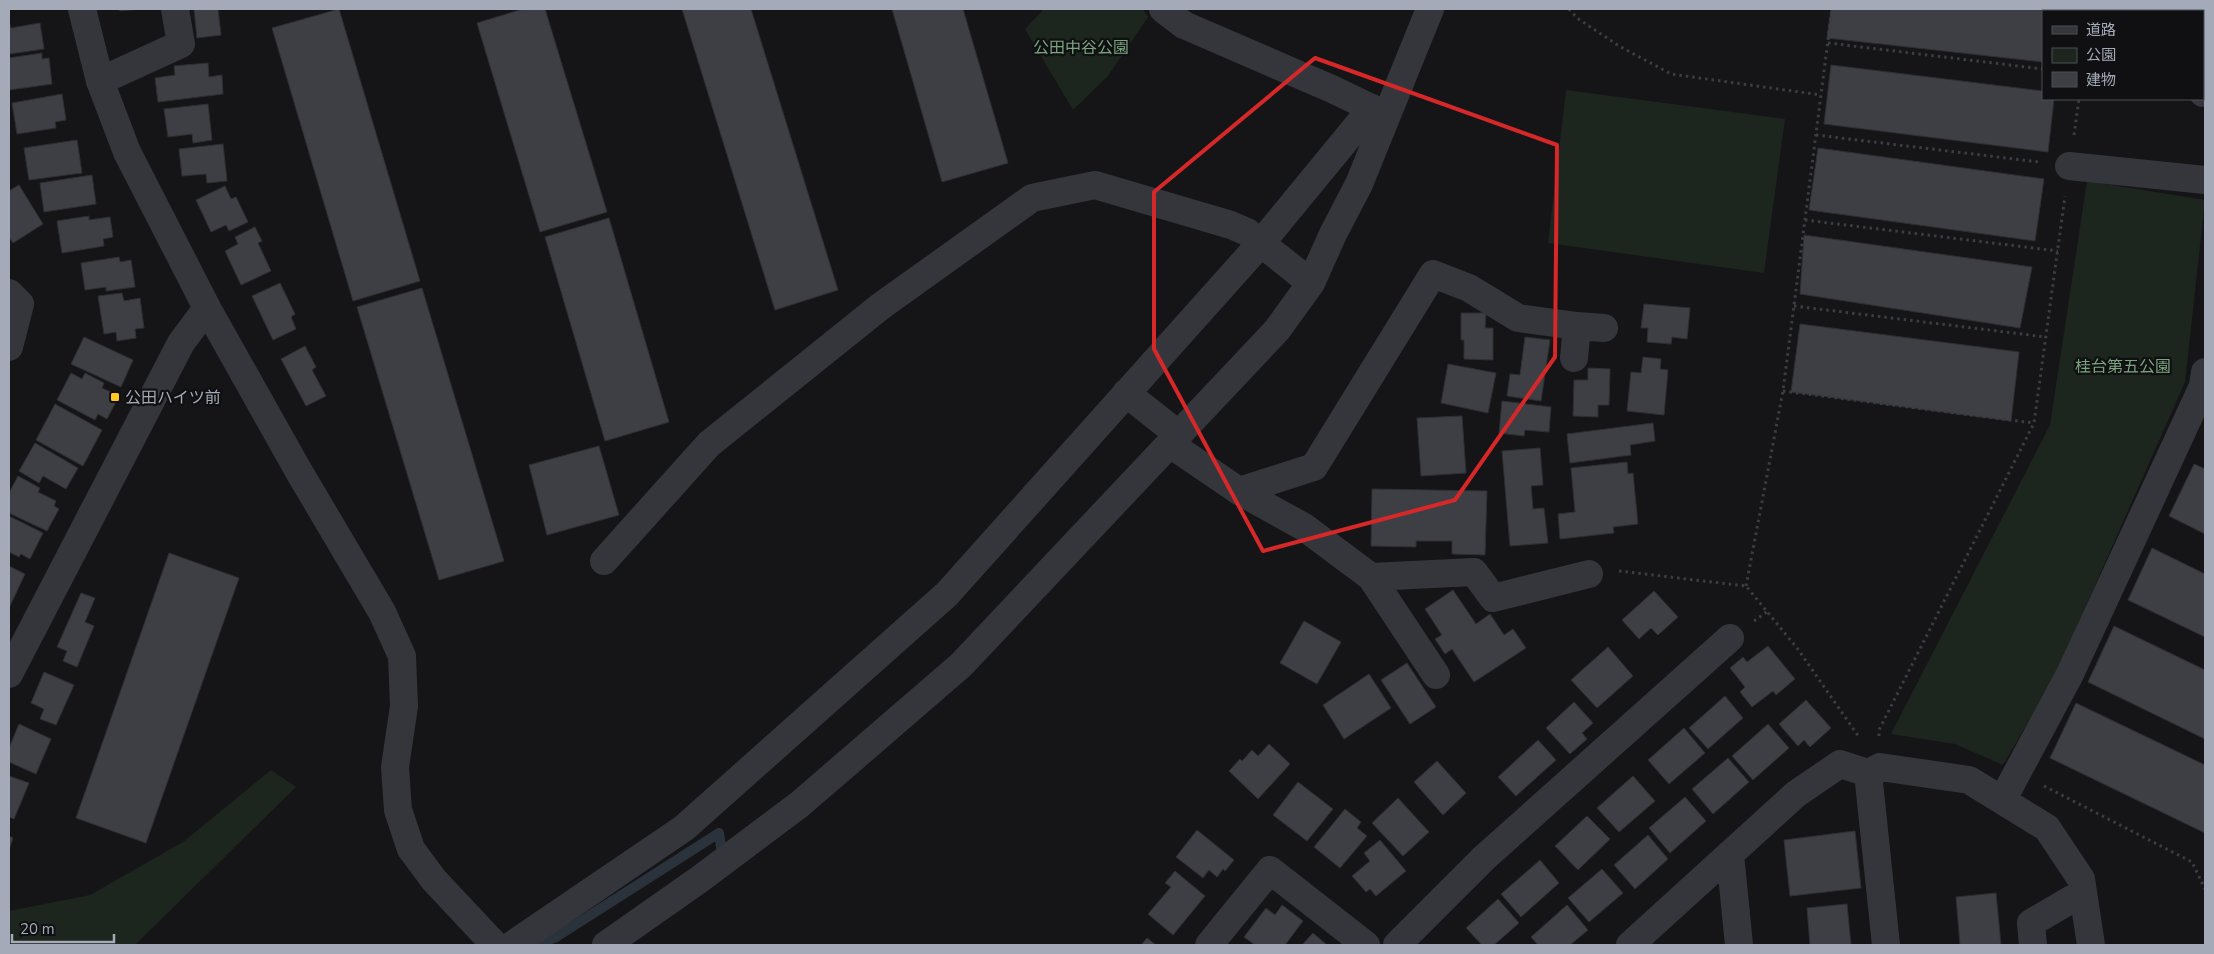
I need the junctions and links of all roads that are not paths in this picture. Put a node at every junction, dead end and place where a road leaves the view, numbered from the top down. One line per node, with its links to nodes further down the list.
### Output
1 (82, 9): 5 (street)
2 (175, 9): 5 (street)
3 (1163, 9): 6 (street)
4 (1430, 9): 6 (street)
5 (100, 81): 12 (street)
6 (1379, 112): 9 (street); 10 (street)
7 (2069, 166): 8 (street)
8 (2205, 180)
9 (1261, 243): 10 (street); 18 (street); 21 (street)
10 (1311, 283): 19 (street)
11 (9, 292): 15 (street)
12 (207, 308): 25 (street); 31 (street)
13 (1578, 326): 14 (street); 16 (street); 20 (street)
14 (1604, 328)
15 (9, 347)
16 (1574, 358)
17 (2205, 372): 28 (street)
18 (1126, 393): 19 (street); 31 (street)
19 (1175, 439): 20 (street); 32 (street)
20 (1239, 492): 23 (street)
21 (604, 561)
22 (1588, 574): 23 (street)
23 (1371, 577): 26 (street)
24 (1730, 638): 35 (street)
25 (9, 674)
26 (1436, 674)
27 (1874, 770): 28 (street); 29 (street); 38 (street)
28 (2003, 799): 30 (street)
29 (1730, 854): 36 (street); 37 (street)
30 (2082, 893): 39 (street); 40 (street)
31 (498, 943)
32 (606, 945)
33 (1209, 945): 34 (street)
34 (1366, 945)
35 (1397, 945)
36 (1630, 945)
37 (1739, 945)
38 (1886, 945)
39 (2033, 945)
40 (2091, 945)

